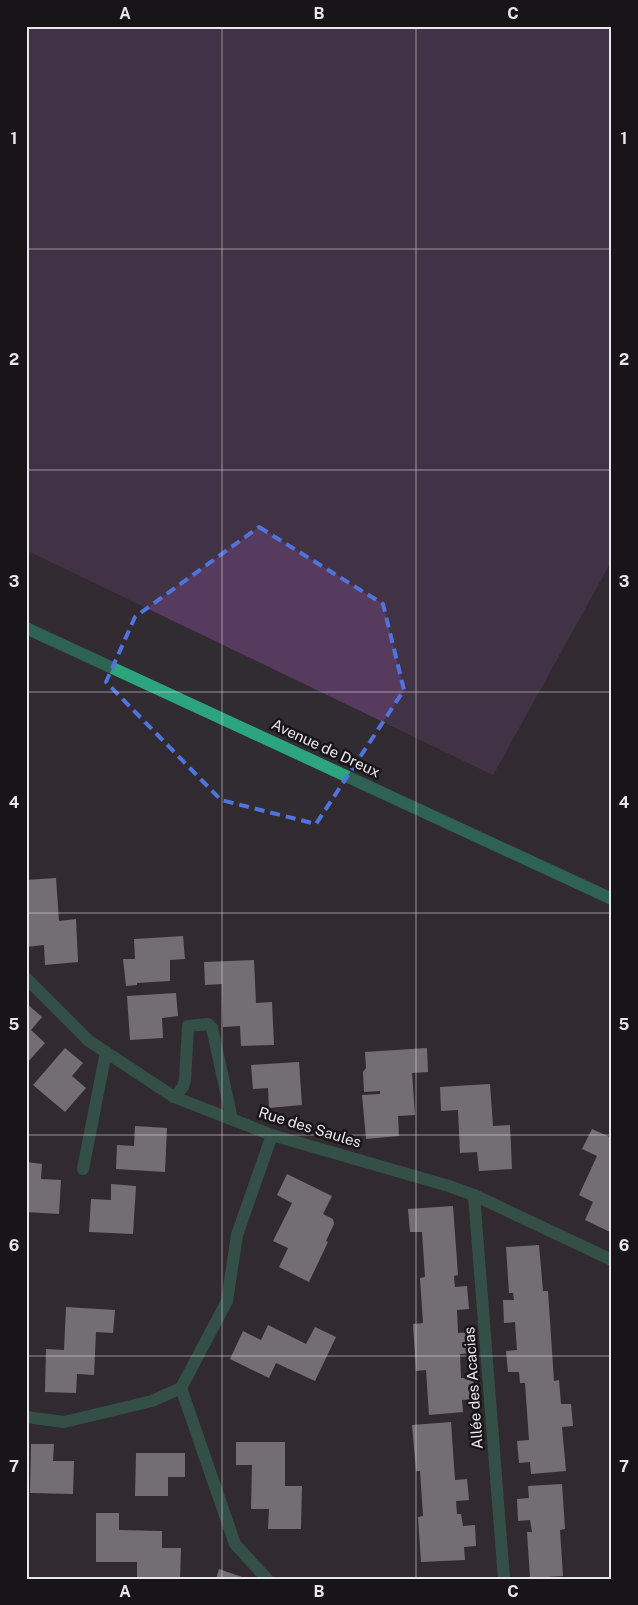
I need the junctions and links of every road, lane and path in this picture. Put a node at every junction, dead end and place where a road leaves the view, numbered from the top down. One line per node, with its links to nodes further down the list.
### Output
1 (26, 628): 2 (main road, Avenue de Dreux)
2 (612, 899)
3 (26, 978): 4 (street, Rue des Saules)
4 (106, 1052): 5 (street, Rue des Saules); 8 (street)
5 (174, 1097): 6 (street, Rue des Saules); 6 (street)
6 (232, 1119): 7 (street, Rue des Saules)
7 (272, 1135): 9 (street, Rue des Saules); 11 (street)
8 (83, 1169)
9 (474, 1196): 10 (street, Rue des Saules); 14 (street, Allée des Acacias)
10 (612, 1260)
11 (181, 1388): 12 (street); 13 (street)
12 (26, 1416)
13 (267, 1579)
14 (504, 1579)

